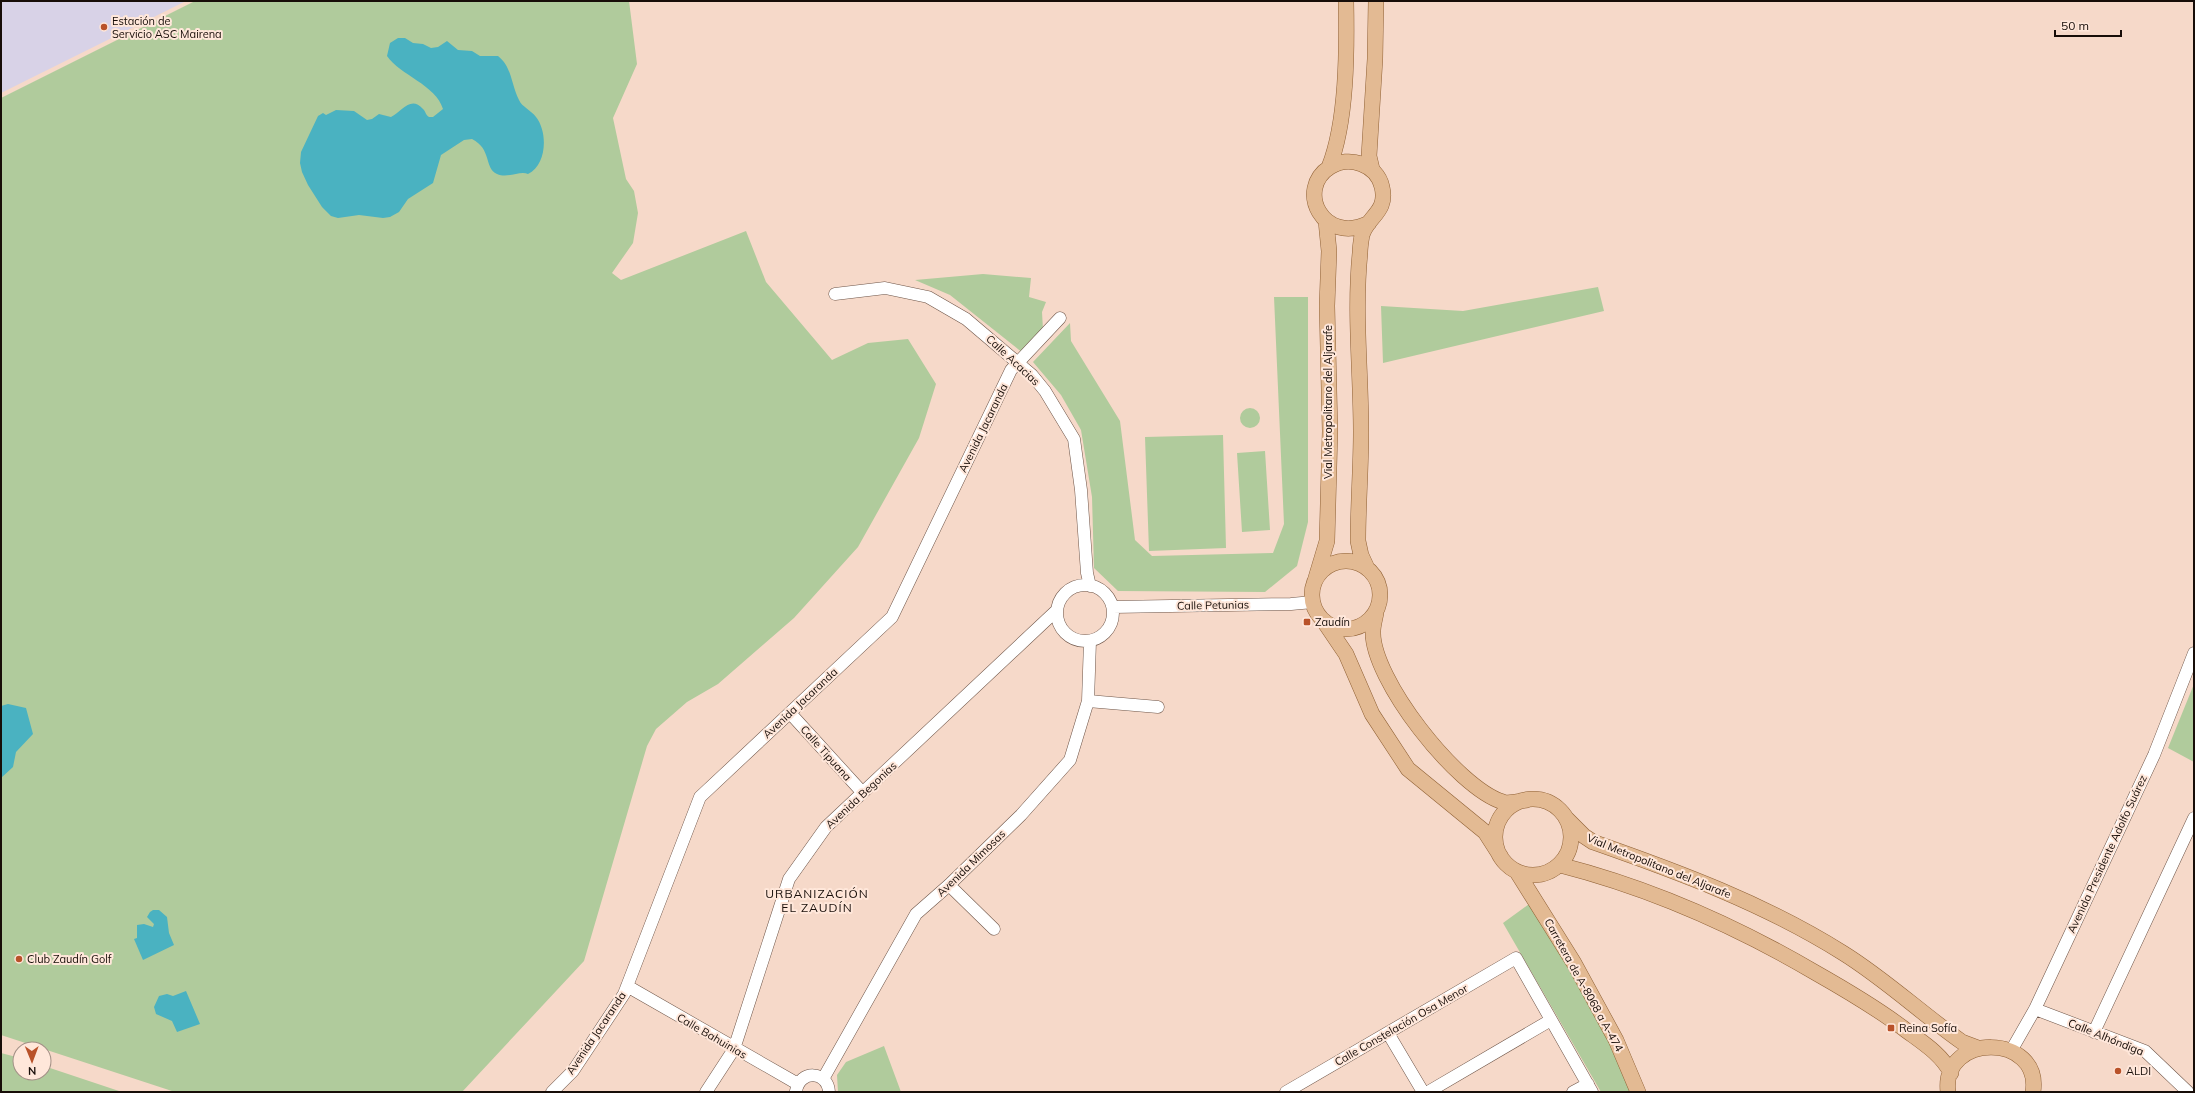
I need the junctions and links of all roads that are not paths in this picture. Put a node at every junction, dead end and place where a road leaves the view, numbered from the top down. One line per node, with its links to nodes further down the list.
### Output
1 (1346, 1): 3 (main road, Vial Metropolitano del Aljarafe)
2 (1376, 1): 4 (main road, Vial Metropolitano del Aljarafe)
3 (1329, 167): 4 (main road); 5 (main road, Vial Metropolitano del Aljarafe)
4 (1372, 169): 6 (main road, Vial Metropolitano del Aljarafe)
5 (1326, 221): 6 (main road); 11 (main road, Vial Metropolitano del Aljarafe)
6 (1369, 223): 10 (main road, Vial Metropolitano del Aljarafe)
7 (835, 294): 9 (street, Calle Acacias)
8 (1060, 318): 9 (street, Avenida Jacaranda)
9 (1019, 363): 12 (street, Calle Acacias); 22 (street, Avenida Jacaranda)
10 (1367, 568): 11 (main road); 16 (main road, Vial Metropolitano del Aljarafe)
11 (1315, 581): 13 (main road, Vial Metropolitano del Aljarafe)
12 (1090, 586): 14 (street); 15 (street)
13 (1313, 602): 14 (street, Calle Petunias); 17 (main road)
14 (1113, 607): 18 (street)
15 (1057, 610): 18 (street); 23 (street, Avenida Begonias)
16 (1376, 613): 17 (main road); 24 (main road, Vial Metropolitano del Aljarafe)
17 (1325, 623): 27 (main road)
18 (1090, 641): 20 (street, Avenida Mimosas)
19 (2194, 653): 35 (street, Avenida Presidente Adolfo Suárez)
20 (1088, 701): 21 (street); 31 (street, Avenida Mimosas)
21 (1158, 707)
22 (790, 713): 23 (street, Calle Tipuana); 34 (street, Avenida Jacaranda)
23 (862, 792): 40 (street, Avenida Begonias)
24 (1527, 800): 26 (main road, Vial Metropolitano del Aljarafe); 27 (main road)
25 (2194, 818): 37 (street)
26 (1567, 819): 28 (main road, Vial Metropolitano del Aljarafe); 39 (main road, Vial Metropolitano del Aljarafe)
27 (1501, 857): 29 (main road)
28 (1560, 865): 30 (main road); 42 (main road)
29 (1517, 872): 30 (main road); 32 (main road, Carretera de A-8068 a A-474)
30 (1536, 875): 32 (main road)
31 (950, 885): 33 (street); 43 (street, Avenida Mimosas)
32 (1536, 902): 54 (main road, Carretera de A-8068 a A-474)
33 (994, 929)
34 (627, 986): 40 (street, Calle Bahuinias); 47 (street, Avenida Jacaranda)
35 (2034, 1009): 37 (street, Calle Alhóndiga); 41 (street, Avenida Presidente Adolfo Suárez)
36 (1551, 1020): 38 (street, Calle Constelación Osa Menor); 45 (street); 52 (street)
37 (2094, 1032): 56 (street, Calle Alhóndiga)
38 (1388, 1033): 50 (street, Calle Constelación Osa Menor); 51 (street)
39 (1978, 1048): 41 (main road, Vial Metropolitano del Aljarafe); 42 (main road, Vial Metropolitano del Aljarafe)
40 (734, 1049): 44 (street, Calle Bahuinias); 48 (street, Avenida Begonias)
41 (2011, 1051): 46 (main road, Vial Metropolitano del Aljarafe)
42 (1951, 1073): 55 (main road, Vial Metropolitano del Aljarafe)
43 (823, 1079): 44 (street); 49 (street)
44 (797, 1088)
45 (1590, 1088): 53 (street)
46 (2036, 1090)
47 (552, 1092)
48 (706, 1092)
49 (829, 1092)
50 (1286, 1092)
51 (1423, 1092)
52 (1428, 1092)
53 (1573, 1092)
54 (1638, 1092)
55 (1948, 1092)
56 (2188, 1092)

